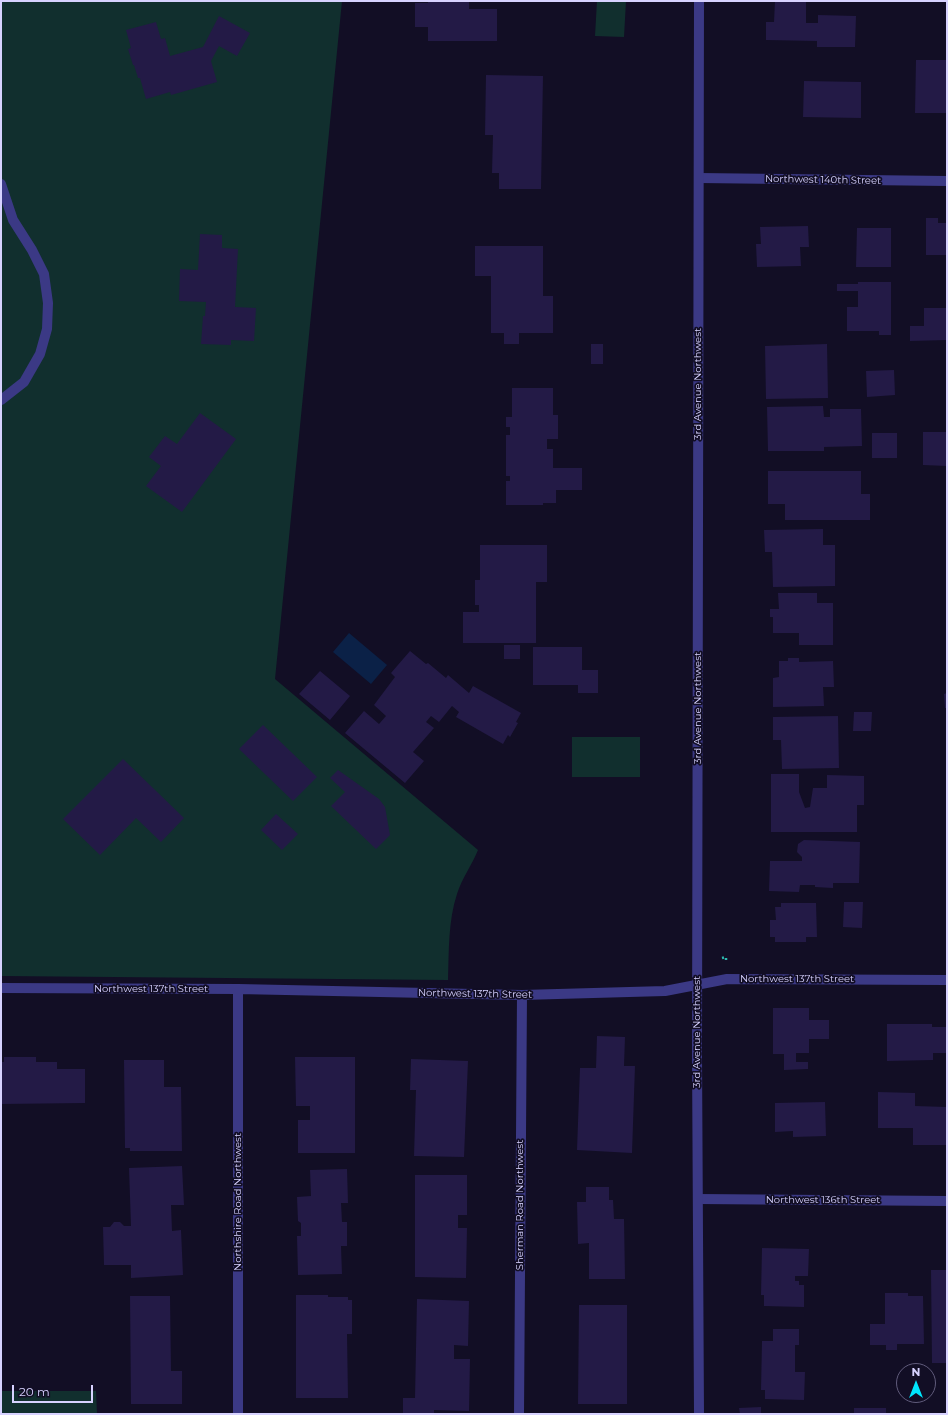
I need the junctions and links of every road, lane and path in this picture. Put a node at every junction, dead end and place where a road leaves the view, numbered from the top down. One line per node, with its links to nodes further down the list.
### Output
1 (699, 1): 2 (street, 3rd Avenue Northwest)
2 (699, 178): 3 (street, Northwest 140th Street); 11 (street, 3rd Avenue Northwest)
3 (947, 181)
4 (1, 184): 6 (street)
5 (1, 213): 6 (street)
6 (13, 220): 7 (street)
7 (1, 400)
8 (726, 957): 9 (path)
9 (722, 958)
10 (947, 980): 11 (street, Northwest 137th Street)
11 (697, 985): 14 (street, Northwest 137th Street); 15 (street, 3rd Avenue Northwest)
12 (1, 988): 13 (street, Northwest 137th Street)
13 (238, 989): 14 (street, Northwest 137th Street); 17 (street, Northshire Road Northwest)
14 (522, 995): 18 (street, Sherman Road Northwest)
15 (698, 1199): 16 (street, Northwest 136th Street); 19 (street, 3rd Avenue Northwest)
16 (947, 1200)
17 (238, 1414)
18 (519, 1414)
19 (699, 1414)

